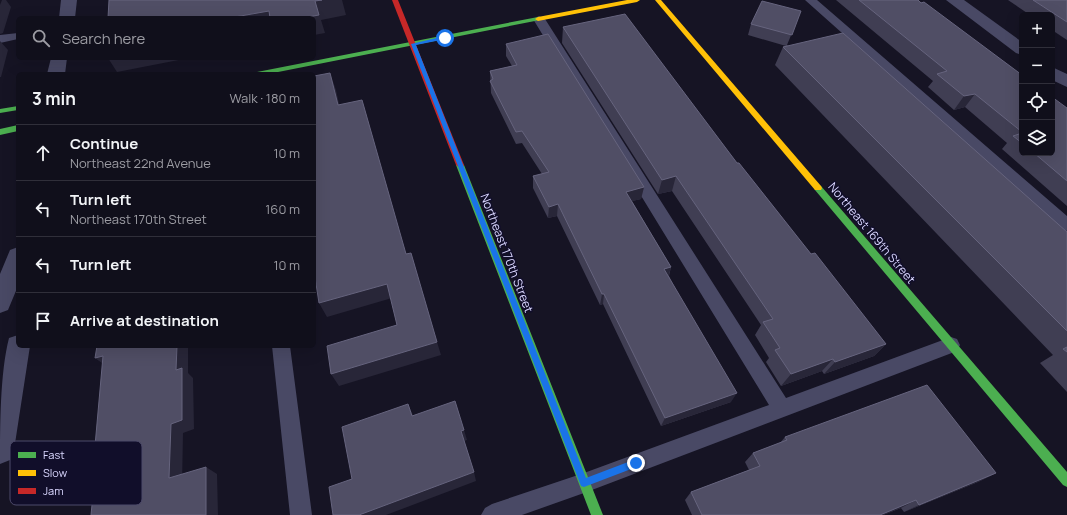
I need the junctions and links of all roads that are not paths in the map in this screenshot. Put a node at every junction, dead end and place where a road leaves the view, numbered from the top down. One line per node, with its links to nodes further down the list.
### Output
1 (69, 0): 7 (street)
2 (394, 0): 11 (street, Northeast 170th Street)
3 (637, 0): 8 (street)
4 (658, 0): 25 (street, Northeast 169th Street)
5 (810, 0): 22 (lane)
6 (954, 0): 12 (street)
7 (67, 16)
8 (539, 19): 11 (street); 28 (lane)
9 (16, 36): 10 (lane)
10 (0, 39)
11 (413, 44): 15 (street); 31 (street, Northeast 170th Street)
12 (1019, 48)
13 (59, 60): 14 (street)
14 (56, 72)
15 (268, 72)
16 (1055, 74): 17 (street)
17 (1067, 82)
18 (16, 108): 19 (street)
19 (0, 111)
20 (16, 128): 21 (street)
21 (0, 132)
22 (1067, 225)
23 (16, 261): 24 (street)
24 (0, 304)
25 (951, 344): 28 (lane); 30 (street, Northeast 169th Street)
26 (18, 348): 29 (street)
27 (281, 348): 32 (lane)
28 (782, 409): 31 (lane)
29 (0, 450)
30 (1067, 481)
31 (584, 483): 33 (lane); 34 (street, Northeast 170th Street)
32 (301, 515)
33 (492, 515)
34 (597, 515)

